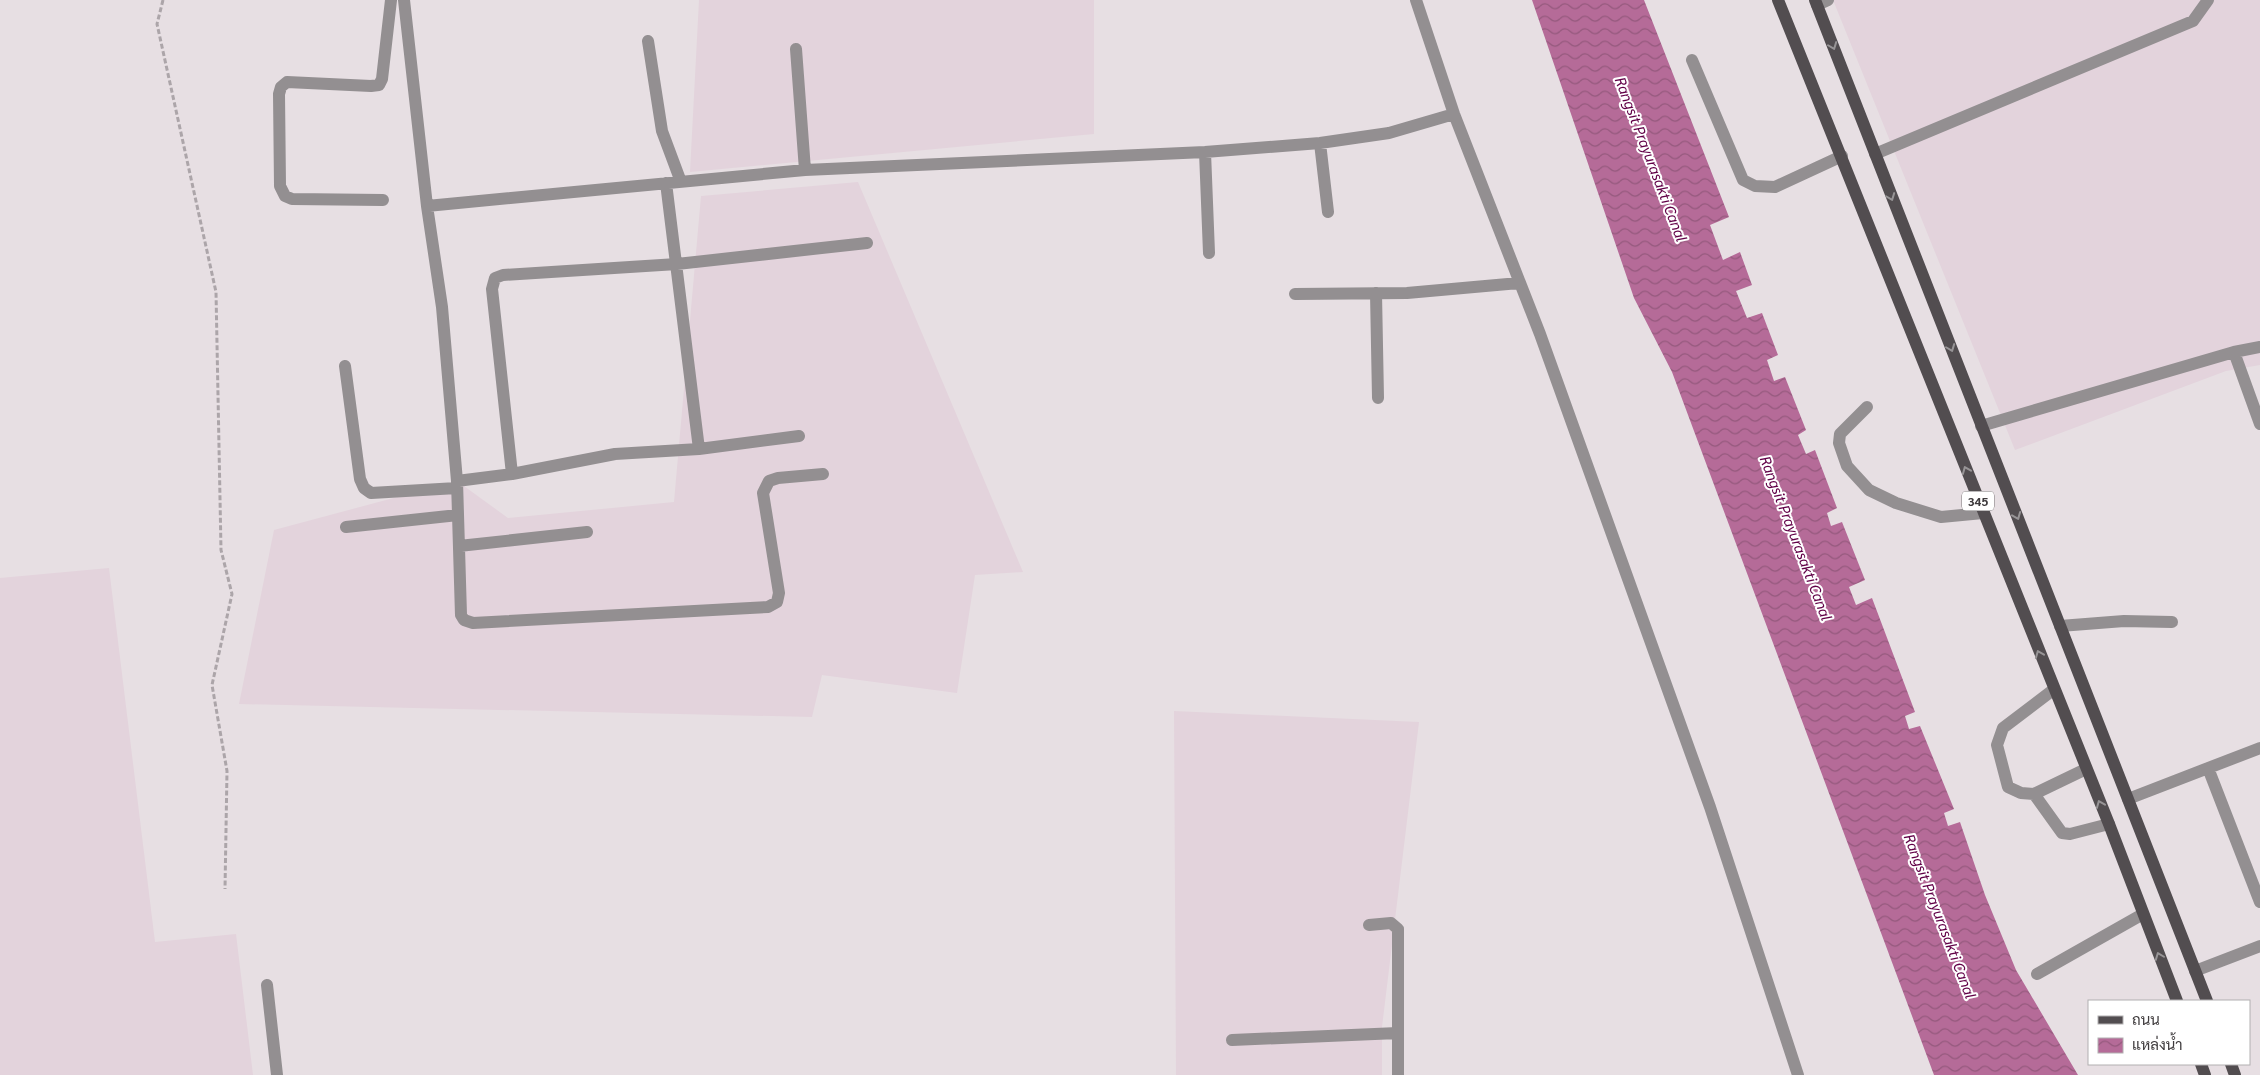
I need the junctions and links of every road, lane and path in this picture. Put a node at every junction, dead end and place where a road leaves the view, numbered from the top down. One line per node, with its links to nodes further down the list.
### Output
1 (163, 0): 54 (path)
2 (391, 0): 19 (street)
3 (404, 0): 20 (street)
4 (1416, 0): 11 (street)
5 (1778, 0): 15 (main road, 345)
6 (2208, 0): 14 (street)
7 (1820, 2): 14 (main road, 345, one-way to 14)
8 (648, 41): 17 (street)
9 (796, 49): 16 (street)
10 (1692, 60): 15 (street)
11 (1454, 114): 12 (street); 25 (street)
12 (1320, 143): 13 (street); 21 (street)
13 (1205, 152): 16 (street); 23 (street)
14 (1874, 154): 34 (main road, 345, one-way to 34)
15 (1842, 156): 40 (main road, 345, one-way to 15)
16 (805, 170): 17 (street)
17 (681, 182): 18 (street)
18 (666, 183): 20 (street); 24 (street)
19 (383, 200)
20 (427, 206): 39 (street)
21 (1328, 212)
22 (867, 243): 24 (street)
23 (1209, 253)
24 (677, 264): 36 (street); 37 (street)
25 (1519, 283): 27 (street); 68 (street)
26 (1294, 294): 27 (street)
27 (1376, 294): 31 (street)
28 (2260, 347): 29 (street)
29 (2234, 352): 33 (street); 34 (street)
30 (345, 366): 39 (street)
31 (1378, 398)
32 (1867, 407): 40 (street)
33 (2260, 424)
34 (1981, 426): 46 (main road, 345, one-way to 46)
35 (799, 436): 36 (street)
36 (699, 448): 37 (street)
37 (512, 474): 39 (street)
38 (823, 474): 44 (street)
39 (457, 484): 41 (street)
40 (1983, 512): 47 (main road, 345, one-way to 40)
41 (458, 515): 42 (street); 44 (street)
42 (346, 527)
43 (587, 532): 44 (street)
44 (459, 546)
45 (2172, 622): 46 (street)
46 (2060, 626): 52 (main road, 345)
47 (2053, 690): 50 (main road, 345); 51 (street)
48 (2260, 748): 49 (street)
49 (2208, 768): 52 (street); 55 (street)
50 (2086, 769): 51 (street); 53 (main road, 345, one-way to 50)
51 (2034, 794): 53 (street)
52 (2128, 799): 59 (main road, 345)
53 (2108, 824): 56 (main road, 345)
54 (225, 889)
55 (2260, 902)
56 (2143, 914): 60 (street); 62 (main road, 345, one-way to 56)
57 (1369, 924): 64 (street)
58 (2260, 946): 59 (street)
59 (2195, 971): 63 (main road, 345)
60 (2037, 974)
61 (267, 984): 66 (street)
62 (2177, 1000)
63 (2207, 1000)
64 (1398, 1033): 65 (street); 67 (street)
65 (1232, 1040)
66 (277, 1075)
67 (1398, 1075)
68 (1798, 1075)

